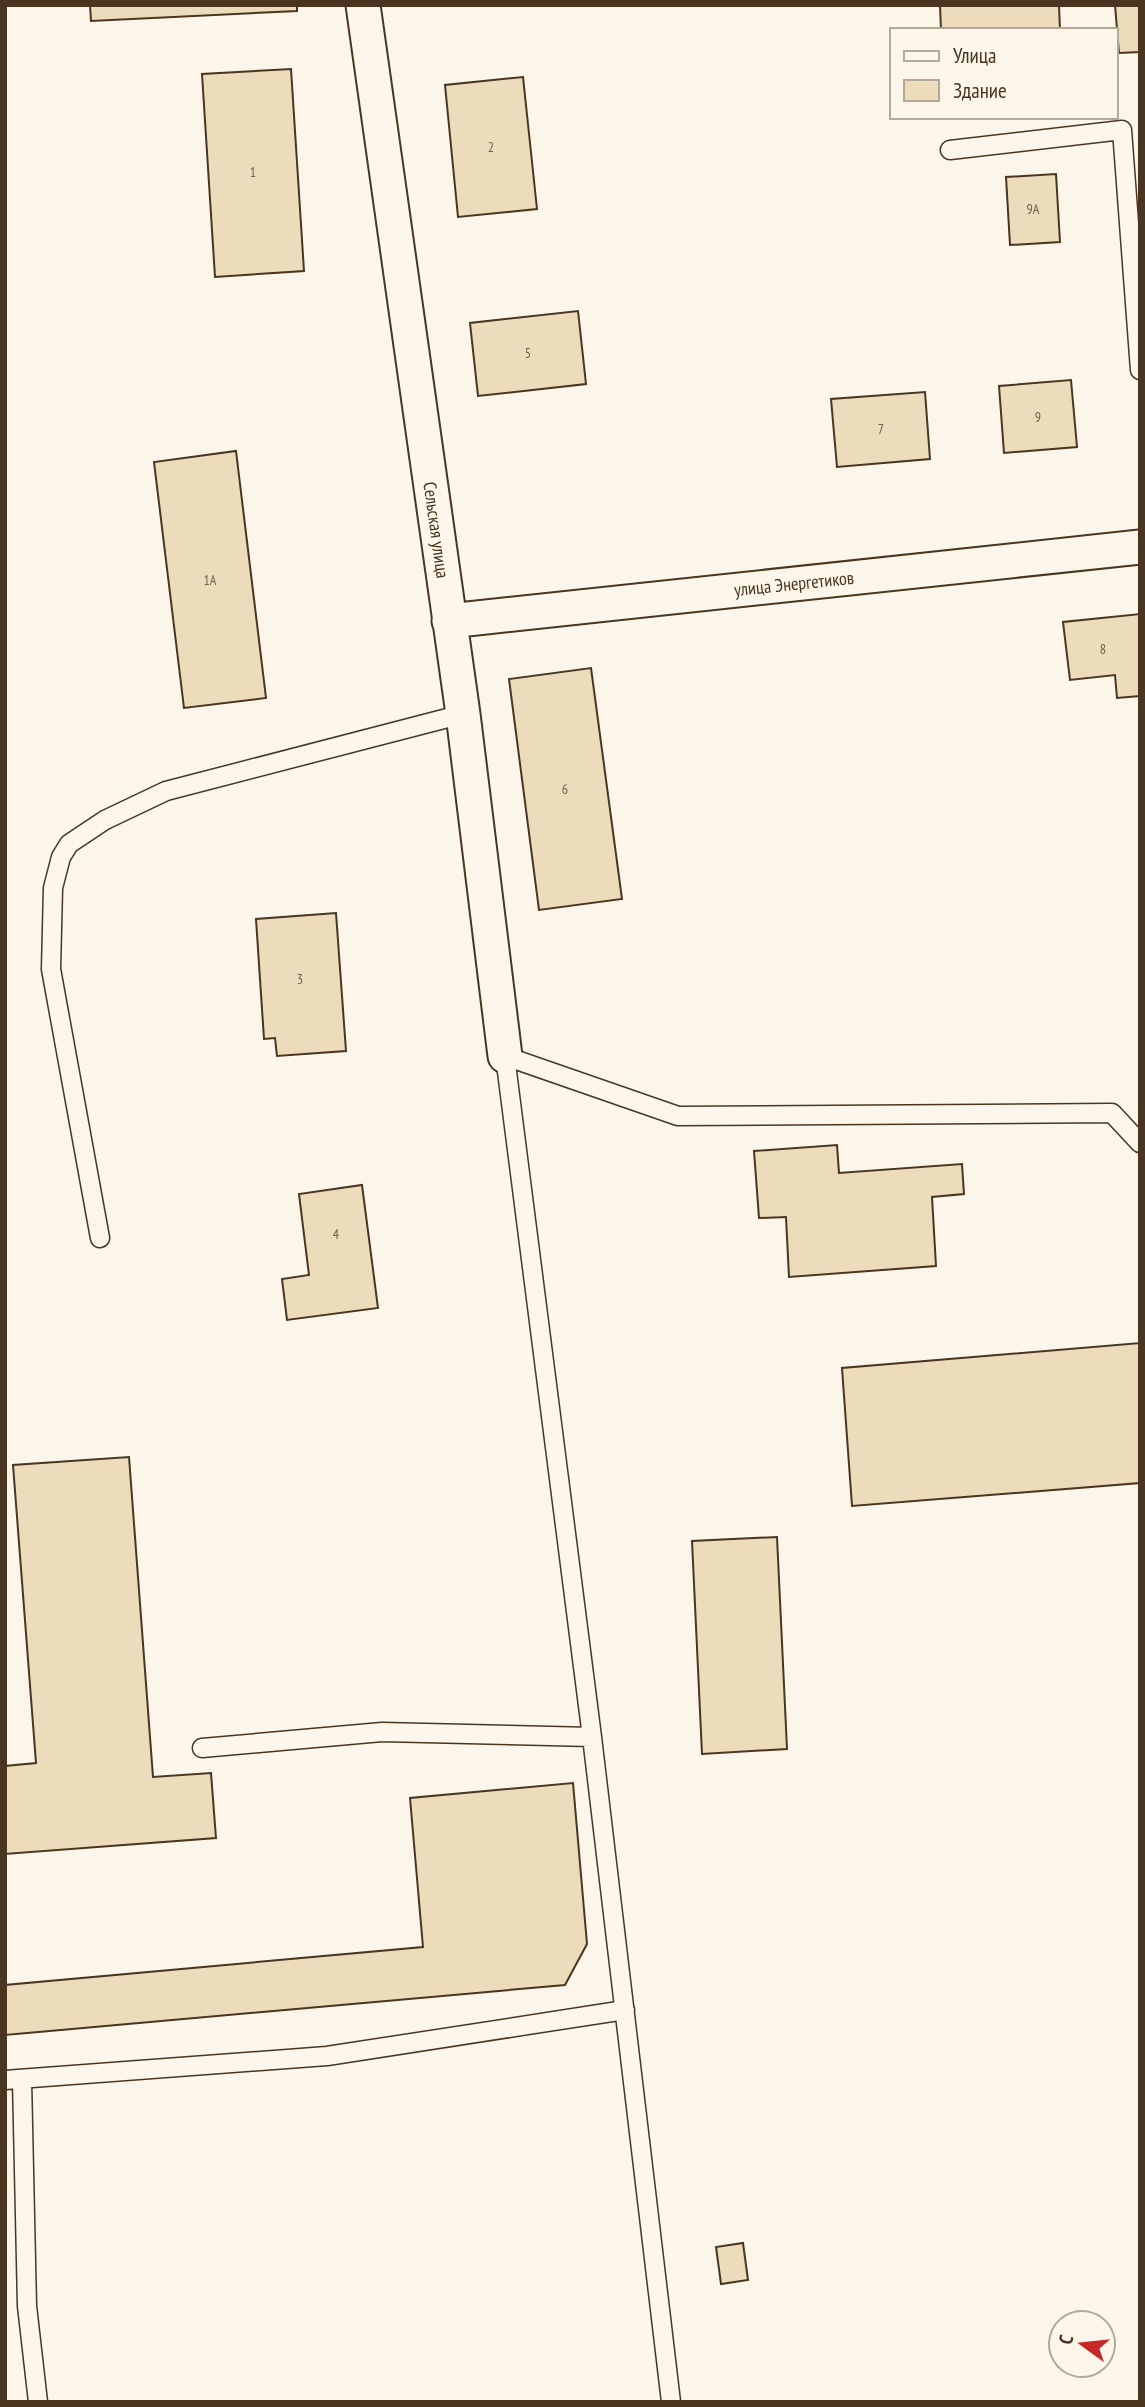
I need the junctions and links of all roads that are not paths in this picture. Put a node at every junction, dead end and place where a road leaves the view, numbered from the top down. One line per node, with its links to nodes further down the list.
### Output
1 (363, 5): 5 (street, Сельская улица)
2 (950, 150): 3 (lane)
3 (1140, 370)
4 (1140, 547): 5 (street, улица Энергетиков)
5 (449, 621): 6 (street, Сельская улица)
6 (463, 714): 7 (street, Сельская улица); 9 (lane)
7 (505, 1056): 8 (lane); 10 (lane)
8 (1140, 1143)
9 (100, 1238)
10 (592, 1737): 11 (lane); 12 (lane)
11 (202, 1748)
12 (625, 2010): 13 (lane); 15 (lane)
13 (14, 2080): 14 (lane)
14 (38, 2402)
15 (671, 2402)

